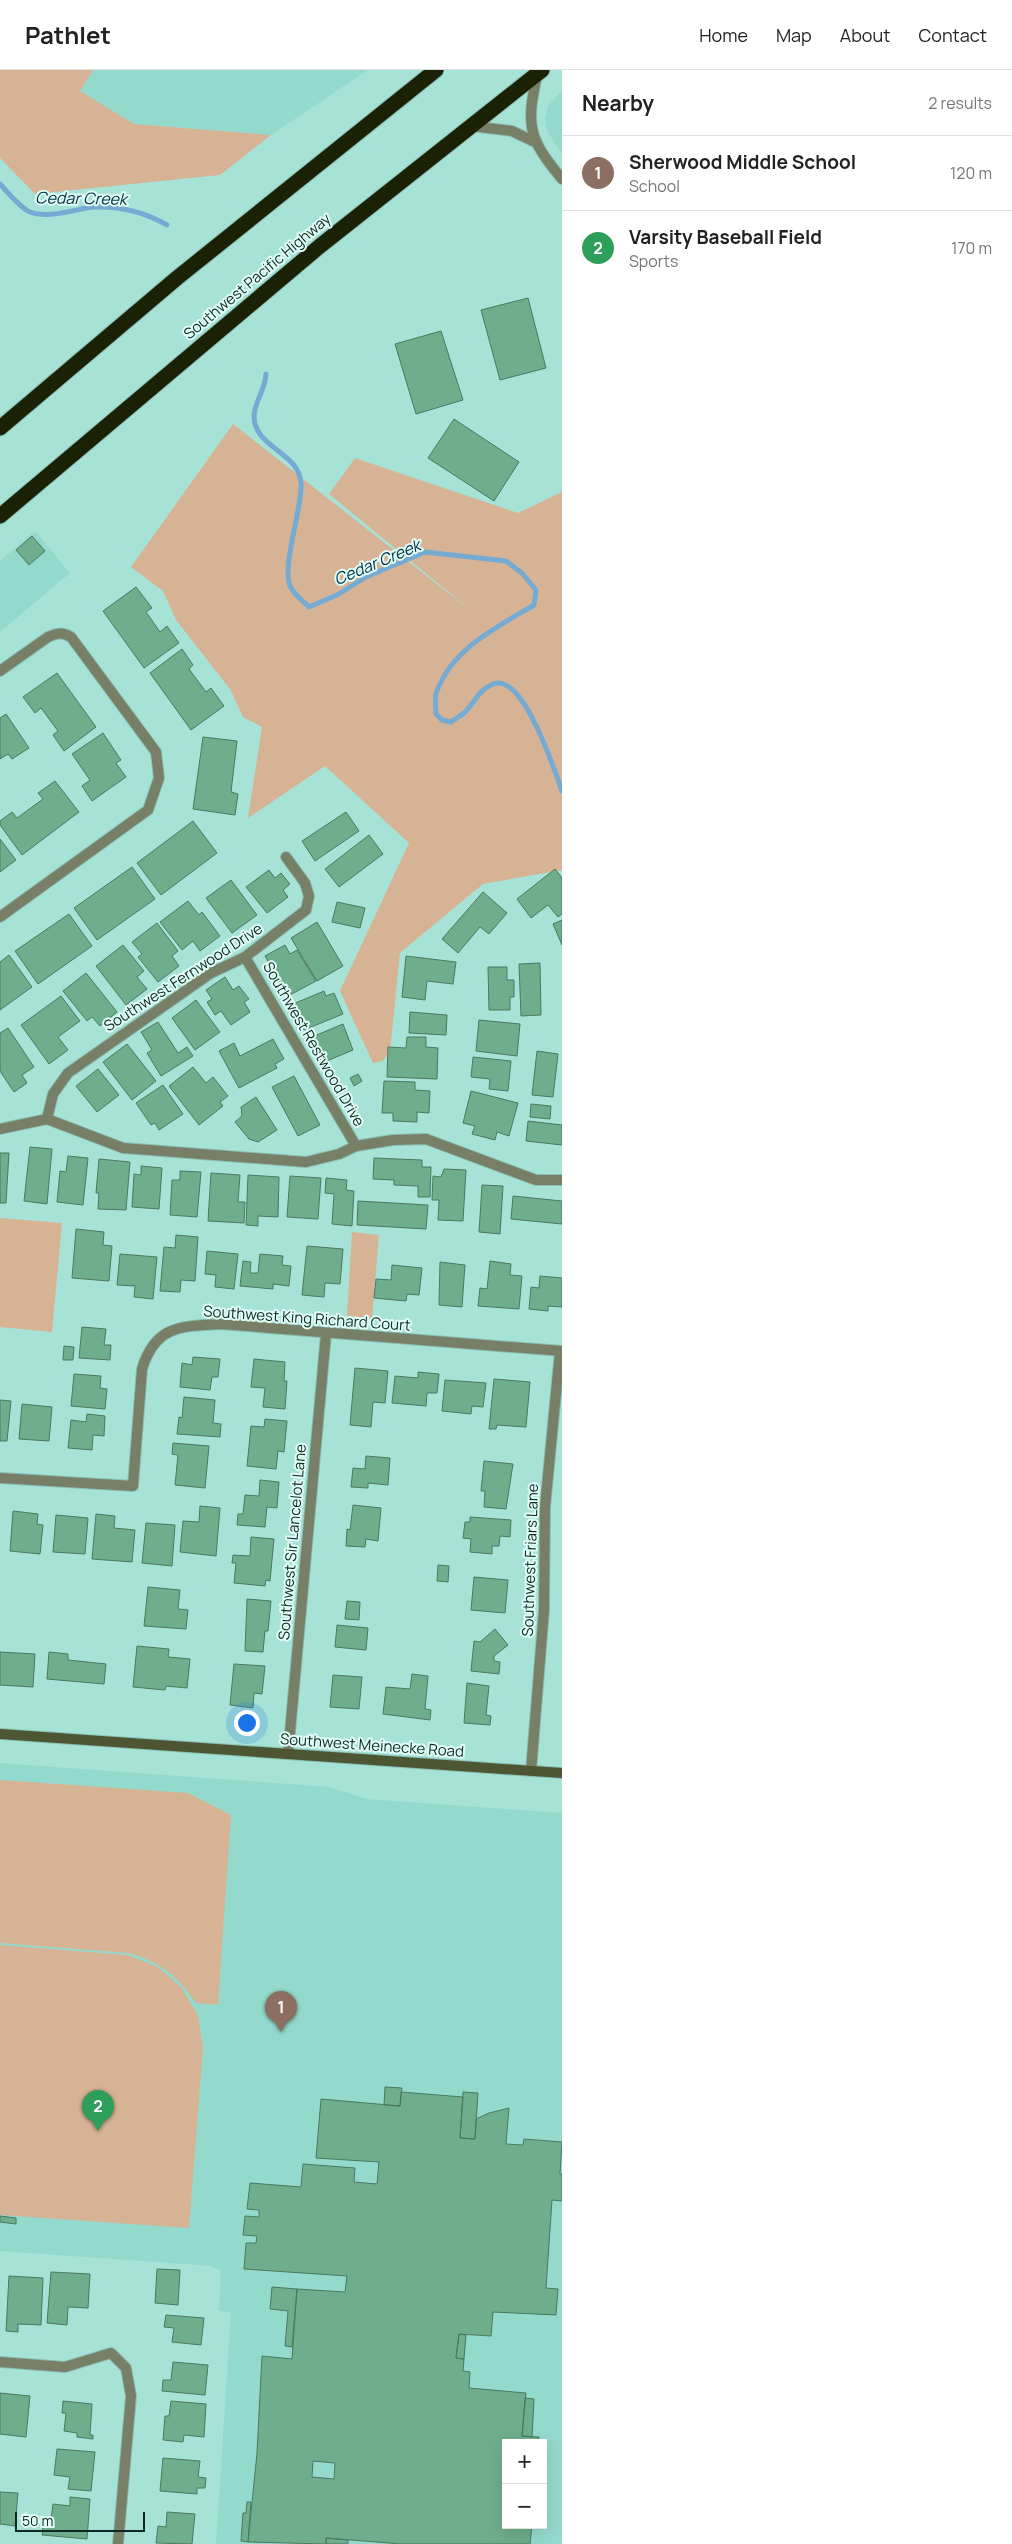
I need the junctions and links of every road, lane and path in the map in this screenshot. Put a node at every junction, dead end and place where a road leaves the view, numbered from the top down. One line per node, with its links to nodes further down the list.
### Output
1 (436, 70): 6 (highway)
2 (540, 72): 3 (highway, Southwest Pacific Highway); 4 (street)
3 (471, 126): 4 (street); 7 (highway, Southwest Pacific Highway)
4 (535, 142): 5 (street)
5 (562, 179)
6 (0, 428)
7 (0, 516)
8 (0, 671): 10 (street)
9 (286, 857): 11 (street, Southwest Fernwood Drive)
10 (0, 917)
11 (245, 957): 12 (street, Southwest Fernwood Drive); 14 (street, Southwest Restwood Drive)
12 (47, 1119): 13 (street); 14 (street)
13 (0, 1129)
14 (356, 1146): 15 (street)
15 (562, 1180)
16 (326, 1334): 17 (street, Southwest King Richard Court); 18 (street, Southwest King Richard Court); 20 (street, Southwest Sir Lancelot Lane)
17 (561, 1351): 21 (street, Southwest Friars Lane)
18 (0, 1478)
19 (0, 1734): 20 (main road, Southwest Meinecke Road)
20 (288, 1754): 21 (main road, Southwest Meinecke Road)
21 (531, 1771): 22 (main road, Southwest Meinecke Road)
22 (562, 1773)
23 (0, 2362): 24 (street)
24 (118, 2544)

